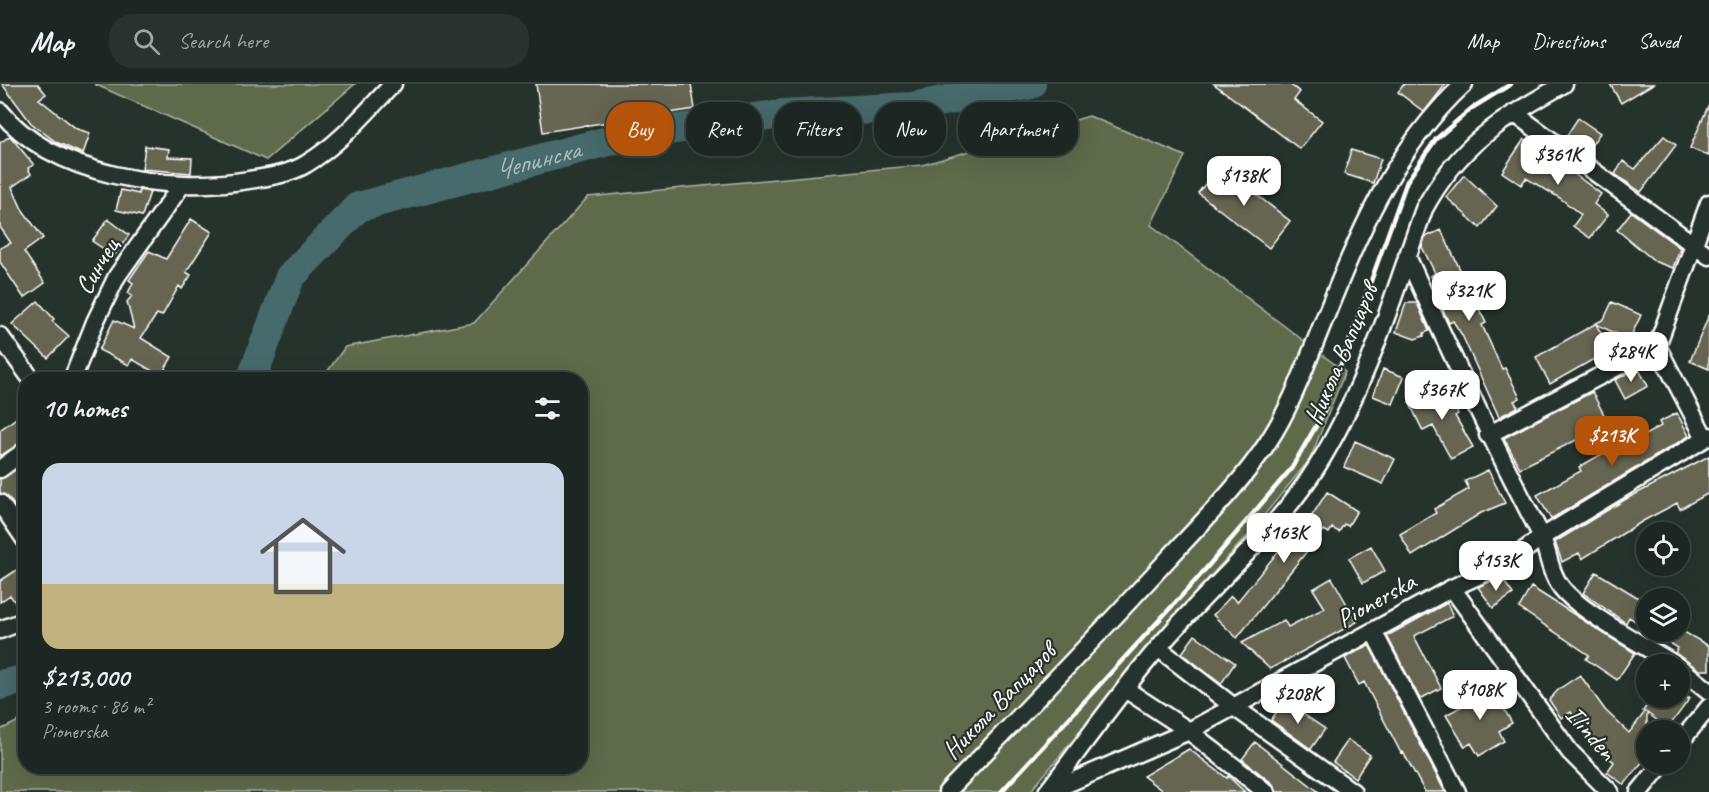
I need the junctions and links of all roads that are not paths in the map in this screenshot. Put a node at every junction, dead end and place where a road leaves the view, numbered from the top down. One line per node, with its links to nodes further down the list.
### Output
1 (393, 84): 6 (street)
2 (1464, 84): 36 (street, Никола Вапцаров)
3 (1564, 84): 5 (street, Никола Вапцаров)
4 (0, 111): 6 (street)
5 (1514, 113): 8 (street); 9 (street, Никола Вапцаров)
6 (181, 186): 14 (street, Синчец)
7 (1709, 203): 8 (street)
8 (1692, 244): 10 (street); 12 (street)
9 (1407, 256): 15 (street); 26 (street, Никола Вапцаров)
10 (1709, 256)
11 (0, 336): 13 (street)
12 (1657, 346): 15 (street); 16 (street)
13 (26, 372)
14 (75, 372)
15 (1488, 435): 21 (street)
16 (1707, 437): 21 (street, Pionerska)
17 (18, 456): 18 (street)
18 (0, 469)
19 (0, 503): 20 (street)
20 (18, 529)
21 (1542, 537): 22 (street, Pionerska); 27 (street)
22 (1452, 588): 25 (street, Pionerska); 41 (street, Ilinden)
23 (18, 623): 24 (street)
24 (0, 630)
25 (1373, 631): 31 (street, Pionerska); 40 (street)
26 (1158, 648): 29 (street, Никола Вапцаров); 31 (street)
27 (1658, 654)
28 (1690, 676): 30 (street)
29 (1125, 689): 34 (street); 37 (street, Никола Вапцаров)
30 (1709, 691)
31 (1234, 707): 34 (street, Pionerska); 39 (street)
32 (1709, 707): 33 (street)
33 (1690, 730)
34 (1189, 732): 37 (street, Pionerska); 38 (street)
35 (1654, 774): 42 (street)
36 (947, 792)
37 (1048, 792)
38 (1266, 792)
39 (1353, 792)
40 (1456, 792)
41 (1610, 792)
42 (1639, 792)

